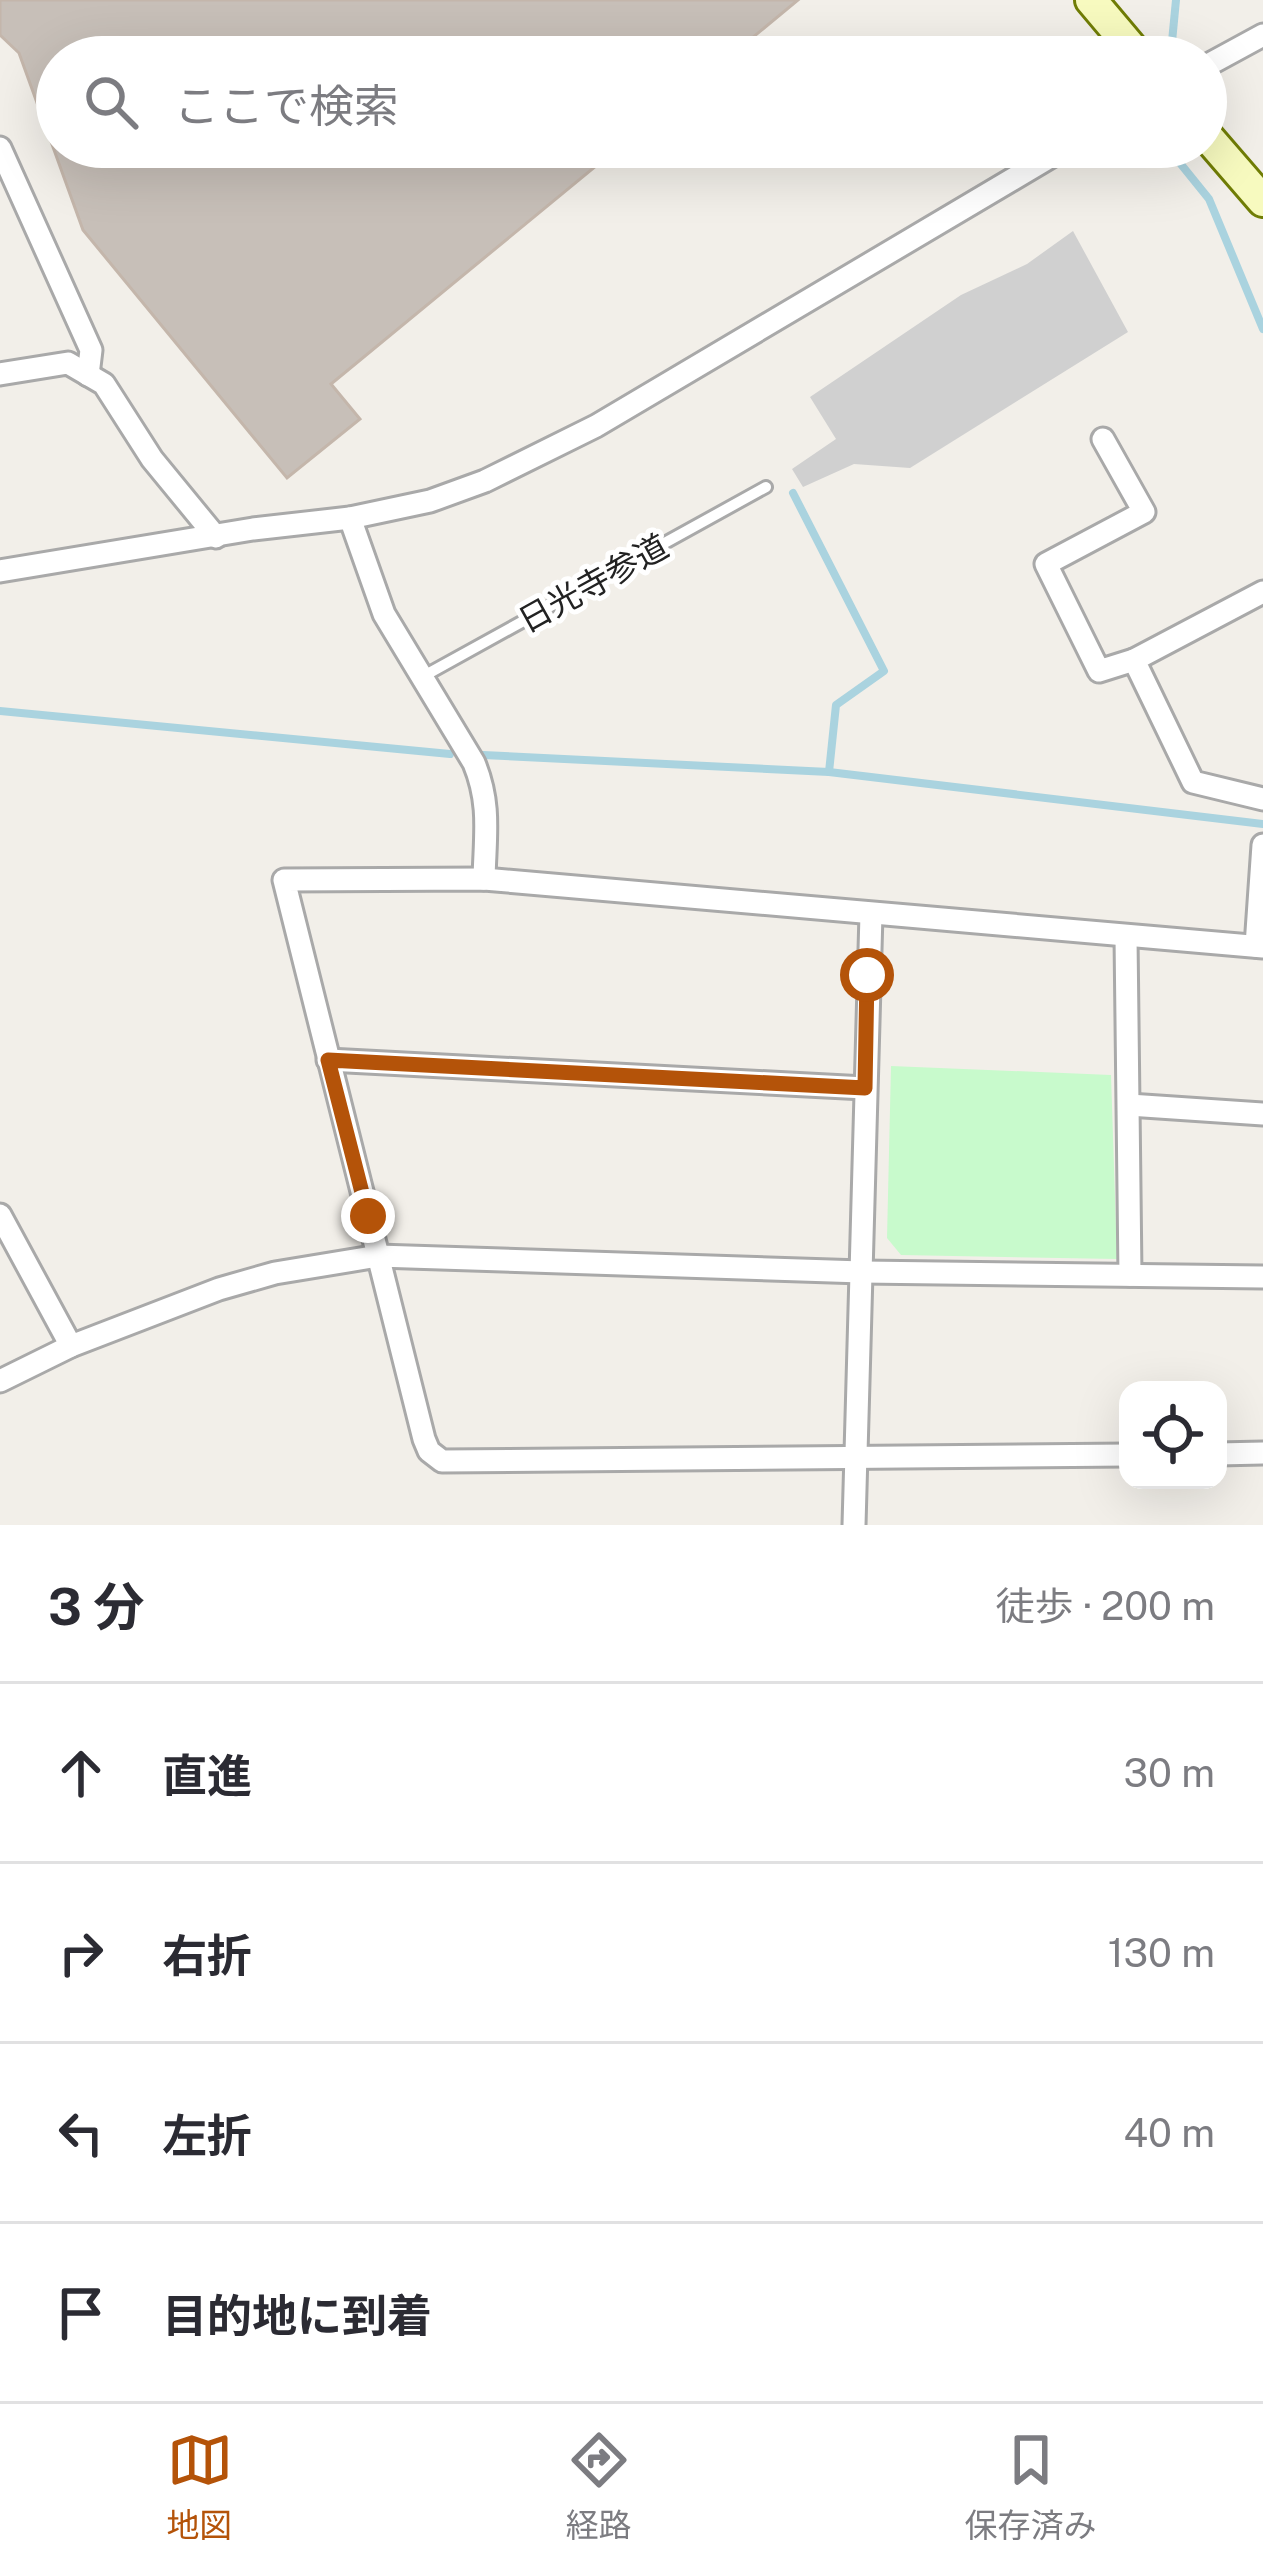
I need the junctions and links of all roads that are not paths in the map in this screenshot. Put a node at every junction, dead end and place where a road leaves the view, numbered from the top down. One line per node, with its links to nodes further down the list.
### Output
1 (1091, 0): 3 (main road)
2 (1263, 35): 4 (street)
3 (1121, 36)
4 (1227, 54)
5 (0, 148): 10 (street)
6 (1227, 159): 8 (main road)
7 (1032, 168): 13 (street)
8 (1263, 201)
9 (0, 374): 10 (street)
10 (88, 375): 14 (street)
11 (1103, 439): 17 (street)
12 (766, 487): 18 (lane, 日光寺参道)
13 (350, 518): 14 (street); 18 (street)
14 (216, 537): 15 (street)
15 (0, 571)
16 (1263, 592): 17 (street)
17 (1134, 660): 19 (street)
18 (420, 679): 21 (street)
19 (1263, 799)
20 (1263, 845): 24 (street)
21 (484, 879): 22 (street); 25 (street)
22 (871, 914): 23 (street); 26 (street)
23 (1126, 937): 24 (street); 27 (street)
24 (1260, 946)
25 (328, 1060): 26 (street); 30 (street)
26 (865, 1088): 31 (street)
27 (1129, 1105): 28 (street); 32 (street)
28 (1263, 1114)
29 (0, 1215): 34 (street)
30 (378, 1256): 31 (street); 34 (street); 39 (street)
31 (862, 1272): 32 (street); 39 (street)
32 (1130, 1275): 33 (street)
33 (1263, 1277)
34 (71, 1346): 35 (street)
35 (0, 1381)
36 (1263, 1453): 37 (street)
37 (1227, 1454)
38 (1119, 1455): 39 (street)
39 (854, 1457): 40 (street)
40 (854, 1525)

